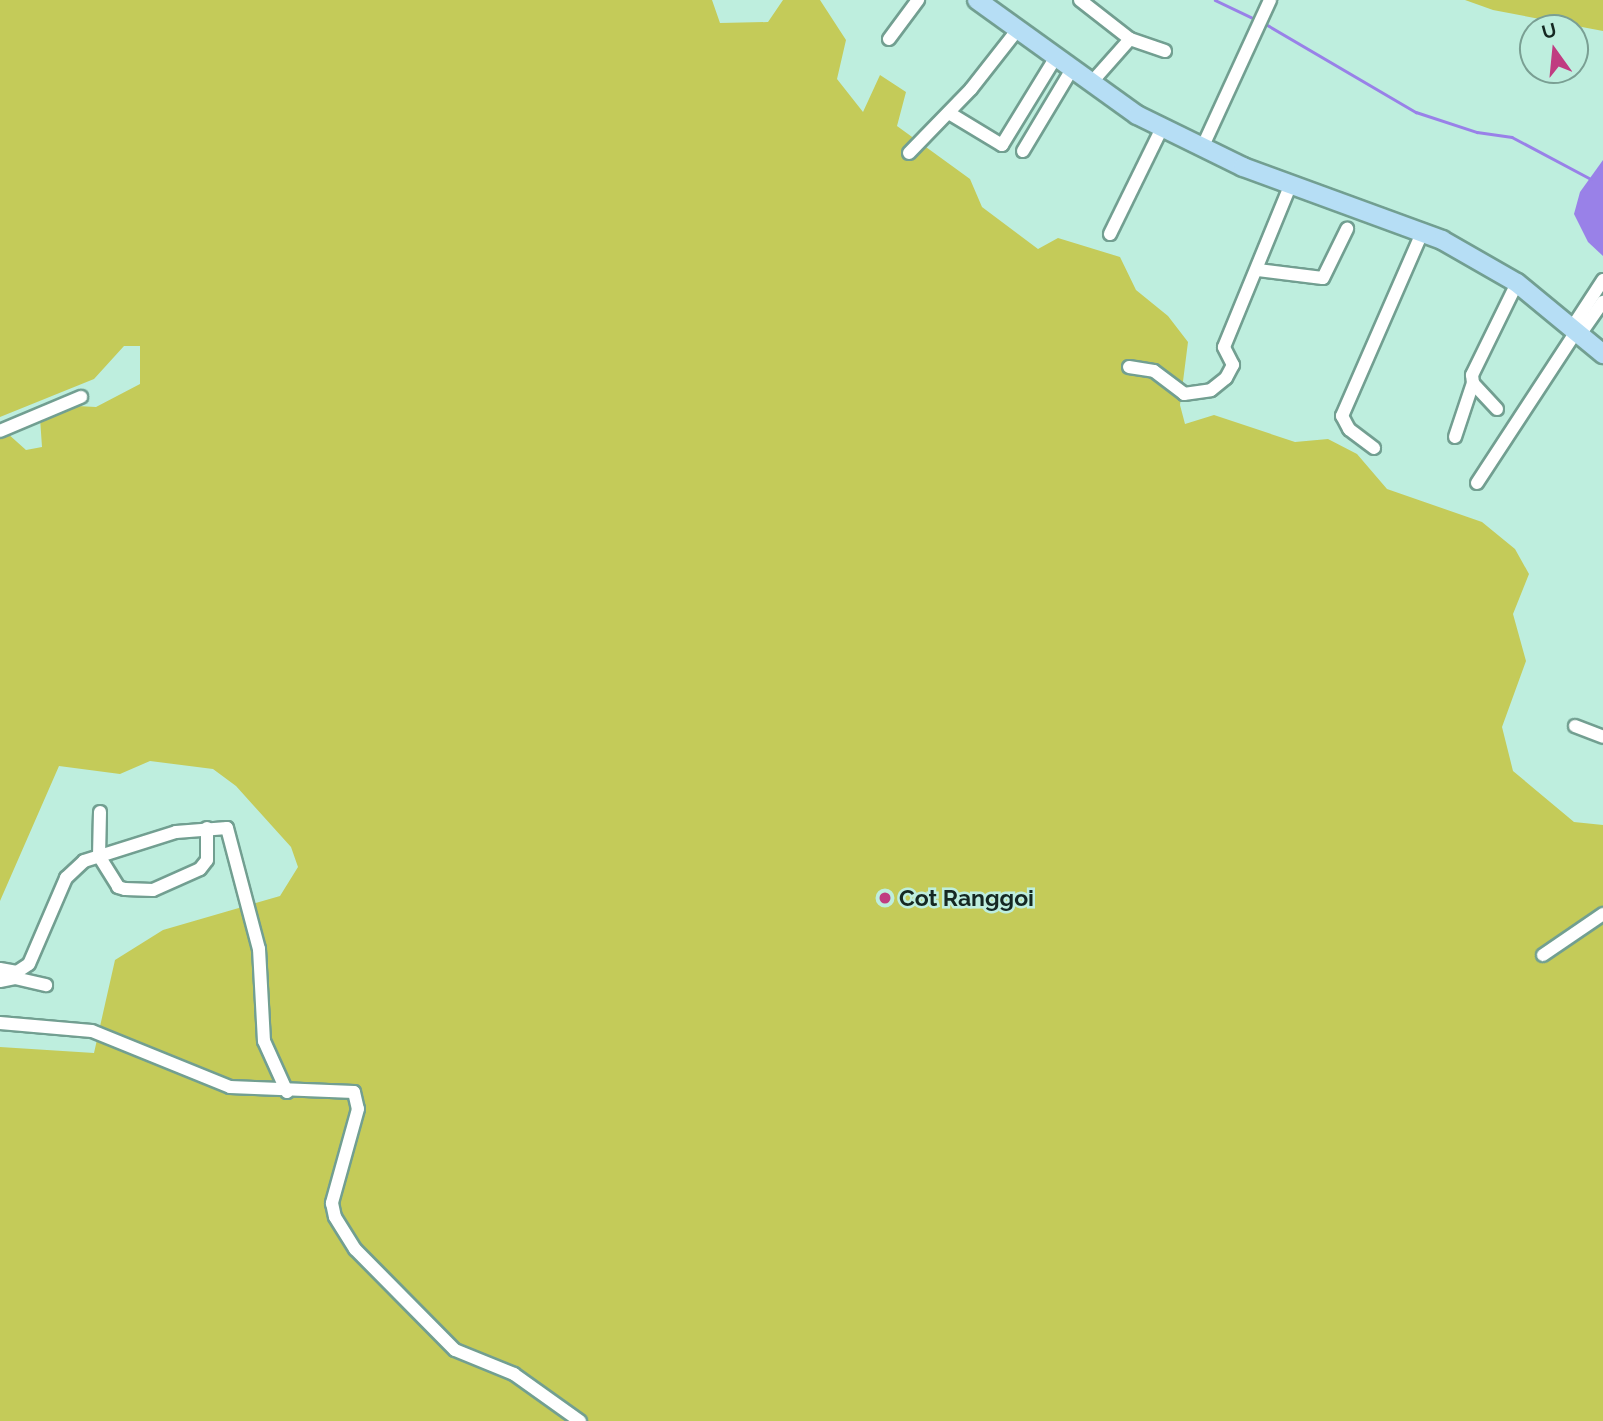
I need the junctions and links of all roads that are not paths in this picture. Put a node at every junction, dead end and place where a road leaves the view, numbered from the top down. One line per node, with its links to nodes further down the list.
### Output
1 (918, 0): 6 (street)
2 (977, 0): 5 (highway)
3 (1080, 0): 7 (street)
4 (1270, 0): 14 (street)
5 (1018, 29): 9 (highway); 12 (street)
6 (889, 39)
7 (1130, 39): 8 (street); 11 (street)
8 (1165, 51)
9 (1056, 57): 10 (highway); 12 (street)
10 (1072, 69): 11 (highway); 15 (street)
11 (1091, 83): 13 (highway)
12 (949, 113): 16 (street)
13 (1162, 128): 14 (highway); 20 (street)
14 (1202, 148): 17 (highway)
15 (1023, 151)
16 (909, 153)
17 (1291, 184): 19 (highway); 21 (street)
18 (1348, 229): 21 (street)
19 (1423, 231): 23 (highway); 33 (street)
20 (1110, 234)
21 (1258, 270): 27 (street)
22 (1603, 280): 25 (street)
23 (1517, 283): 25 (highway); 28 (street)
24 (1603, 302): 25 (street)
25 (1577, 330): 26 (highway); 34 (street)
26 (1603, 354)
27 (1129, 367)
28 (1473, 383): 30 (street); 32 (street)
29 (82, 397): 31 (street)
30 (1497, 409)
31 (0, 431)
32 (1455, 437)
33 (1374, 448)
34 (1477, 483)
35 (1575, 726): 36 (street)
36 (1603, 737)
37 (100, 812): 39 (street)
38 (207, 828): 39 (street); 39 (street); 46 (street)
39 (99, 856): 42 (street)
40 (1603, 914): 41 (street)
41 (1543, 955)
42 (0, 969)
43 (0, 981): 44 (street)
44 (46, 985)
45 (0, 1023): 46 (street)
46 (288, 1092): 47 (street)
47 (580, 1421)

